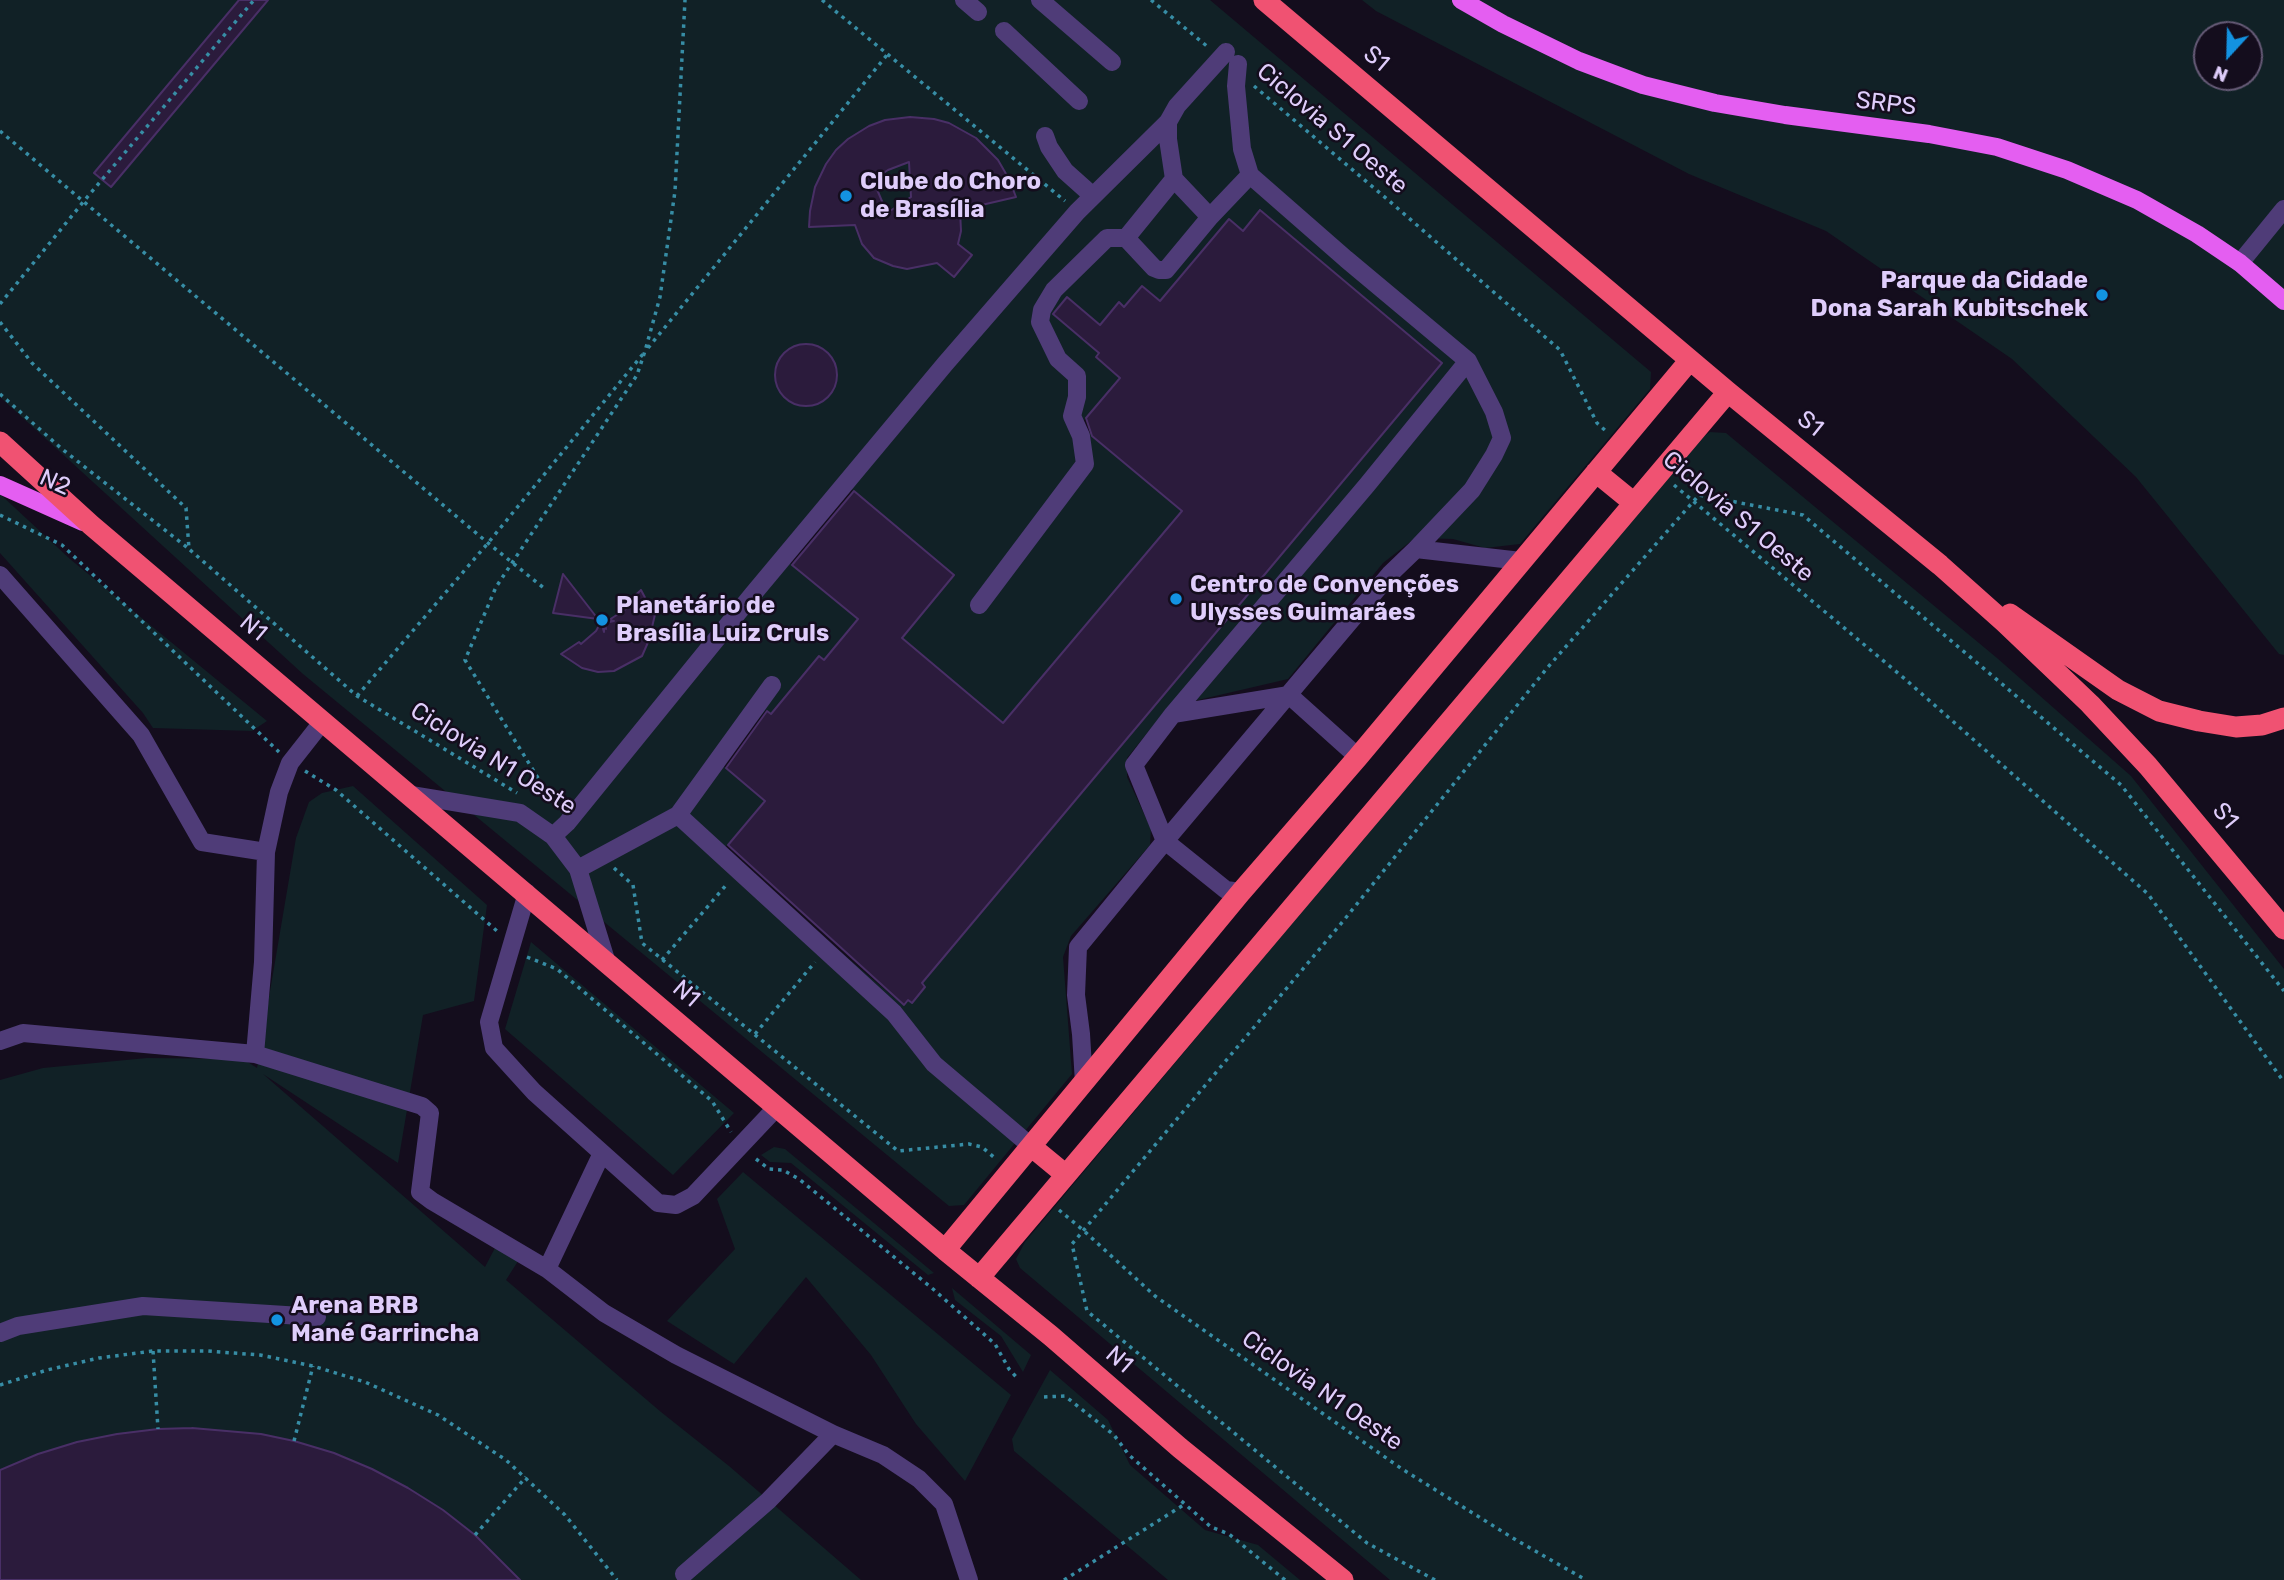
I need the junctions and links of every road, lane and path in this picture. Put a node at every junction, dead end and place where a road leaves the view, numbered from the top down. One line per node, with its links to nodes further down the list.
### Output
1 (254, 0): 21 (path)
2 (685, 0): 30 (path)
3 (822, 0): 11 (path)
4 (964, 0): 9 (lane)
5 (1040, 0): 12 (lane)
6 (1151, 0): 13 (path, Ciclovia S1 Oeste)
7 (1264, 0): 31 (highway, S1)
8 (1461, 0): 26 (main road, SRPS)
9 (978, 12)
10 (1004, 30): 14 (lane)
11 (887, 55): 23 (path); 30 (path)
12 (1112, 62)
13 (1231, 62): 15 (lane); 18 (lane); 36 (path, Ciclovia S1 Oeste)
14 (1079, 101)
15 (1168, 122): 19 (lane); 20 (lane)
16 (0, 131): 21 (path)
17 (1045, 136): 20 (lane)
18 (1250, 175): 24 (lane); 32 (lane)
19 (1174, 179): 24 (lane); 25 (lane)
20 (1093, 196): 23 (lane)
21 (84, 201): 28 (path); 44 (path)
22 (2284, 209): 26 (lane)
23 (1077, 212): 64 (lane)
24 (1210, 217): 25 (lane)
25 (1126, 237): 52 (lane)
26 (2240, 263): 27 (main road, SRPS)
27 (2284, 301)
28 (0, 303)
29 (0, 322): 45 (path)
30 (645, 351): 44 (path); 47 (path)
31 (1690, 360): 33 (highway, S1); 36 (highway)
32 (1468, 361): 46 (lane); 56 (lane)
33 (1728, 392): 38 (highway); 49 (highway, S1)
34 (0, 394): 45 (path, Ciclovia N1 Oeste)
35 (0, 442): 43 (highway, N1)
36 (1620, 442): 37 (highway)
37 (1596, 472): 41 (highway); 48 (highway)
38 (1659, 473): 40 (path, Ciclovia S1 Oeste); 41 (highway)
39 (0, 485): 43 (main road, N2)
40 (1693, 500): 77 (path); 81 (path, Ciclovia S1 Oeste); 90 (path)
41 (1634, 503): 88 (highway)
42 (0, 515): 60 (path)
43 (91, 525): 58 (highway, N1)
44 (488, 544): 47 (path); 55 (path)
45 (189, 549): 55 (path, Ciclovia N1 Oeste)
46 (1416, 549): 48 (lane); 54 (lane)
47 (513, 561): 51 (path); 64 (path)
48 (1521, 561): 59 (highway)
49 (1940, 565): 57 (highway); 73 (highway, S1)
50 (0, 575): 67 (lane)
51 (545, 589)
52 (979, 605)
53 (772, 685): 63 (lane)
54 (1289, 695): 56 (lane); 59 (lane); 66 (lane)
55 (357, 696): 62 (path, Ciclovia N1 Oeste)
56 (1173, 714): 66 (lane)
57 (2284, 718)
58 (323, 721): 60 (lane); 61 (highway, N1)
59 (1358, 757): 71 (highway)
60 (290, 763): 67 (lane)
61 (411, 795): 65 (lane); 72 (highway, N1)
62 (520, 795)
63 (678, 815): 68 (lane); 70 (lane)
64 (567, 823): 65 (lane)
65 (553, 836): 69 (lane)
66 (1165, 841): 71 (lane); 82 (lane)
67 (267, 852): 80 (lane)
68 (600, 856): 69 (lane); 76 (path)
69 (578, 869): 75 (lane)
70 (738, 870): 74 (lane); 76 (path)
71 (1241, 892): 82 (highway)
72 (527, 893): 75 (highway, N1); 85 (lane)
73 (2284, 929)
74 (826, 950): 78 (path); 84 (lane)
75 (606, 960): 83 (highway, N1)
76 (662, 960): 78 (path)
77 (2284, 991)
78 (755, 1035): 86 (path)
79 (0, 1041): 80 (lane)
80 (256, 1054): 92 (lane)
81 (2284, 1082)
82 (1084, 1083): 84 (highway)
83 (777, 1107): 85 (lane); 91 (highway, N1)
84 (1032, 1147): 88 (highway); 91 (highway)
85 (602, 1153): 92 (lane)
86 (995, 1158)
87 (756, 1159): 98 (path)
88 (1066, 1175): 93 (highway)
89 (1055, 1207): 90 (path, Ciclovia N1 Oeste)
90 (1083, 1230): 113 (path); 114 (path, Ciclovia N1 Oeste)
91 (945, 1250): 93 (highway, N1)
92 (547, 1269): 102 (lane)
93 (979, 1278): 112 (highway, N1)
94 (317, 1317): 95 (lane)
95 (0, 1333)
96 (153, 1352): 97 (path); 99 (path); 101 (path)
97 (313, 1366): 103 (path); 104 (path)
98 (1018, 1379)
99 (0, 1385)
100 (1044, 1397): 105 (path)
101 (158, 1429)
102 (833, 1434): 107 (lane); 109 (lane)
103 (294, 1441)
104 (526, 1477): 106 (path); 108 (path)
105 (1185, 1504): 110 (path); 111 (path)
106 (475, 1535)
107 (684, 1573)
108 (617, 1580)
109 (969, 1580)
110 (1064, 1580)
111 (1286, 1580)
112 (1343, 1580)
113 (1435, 1580)
114 (1586, 1580)

